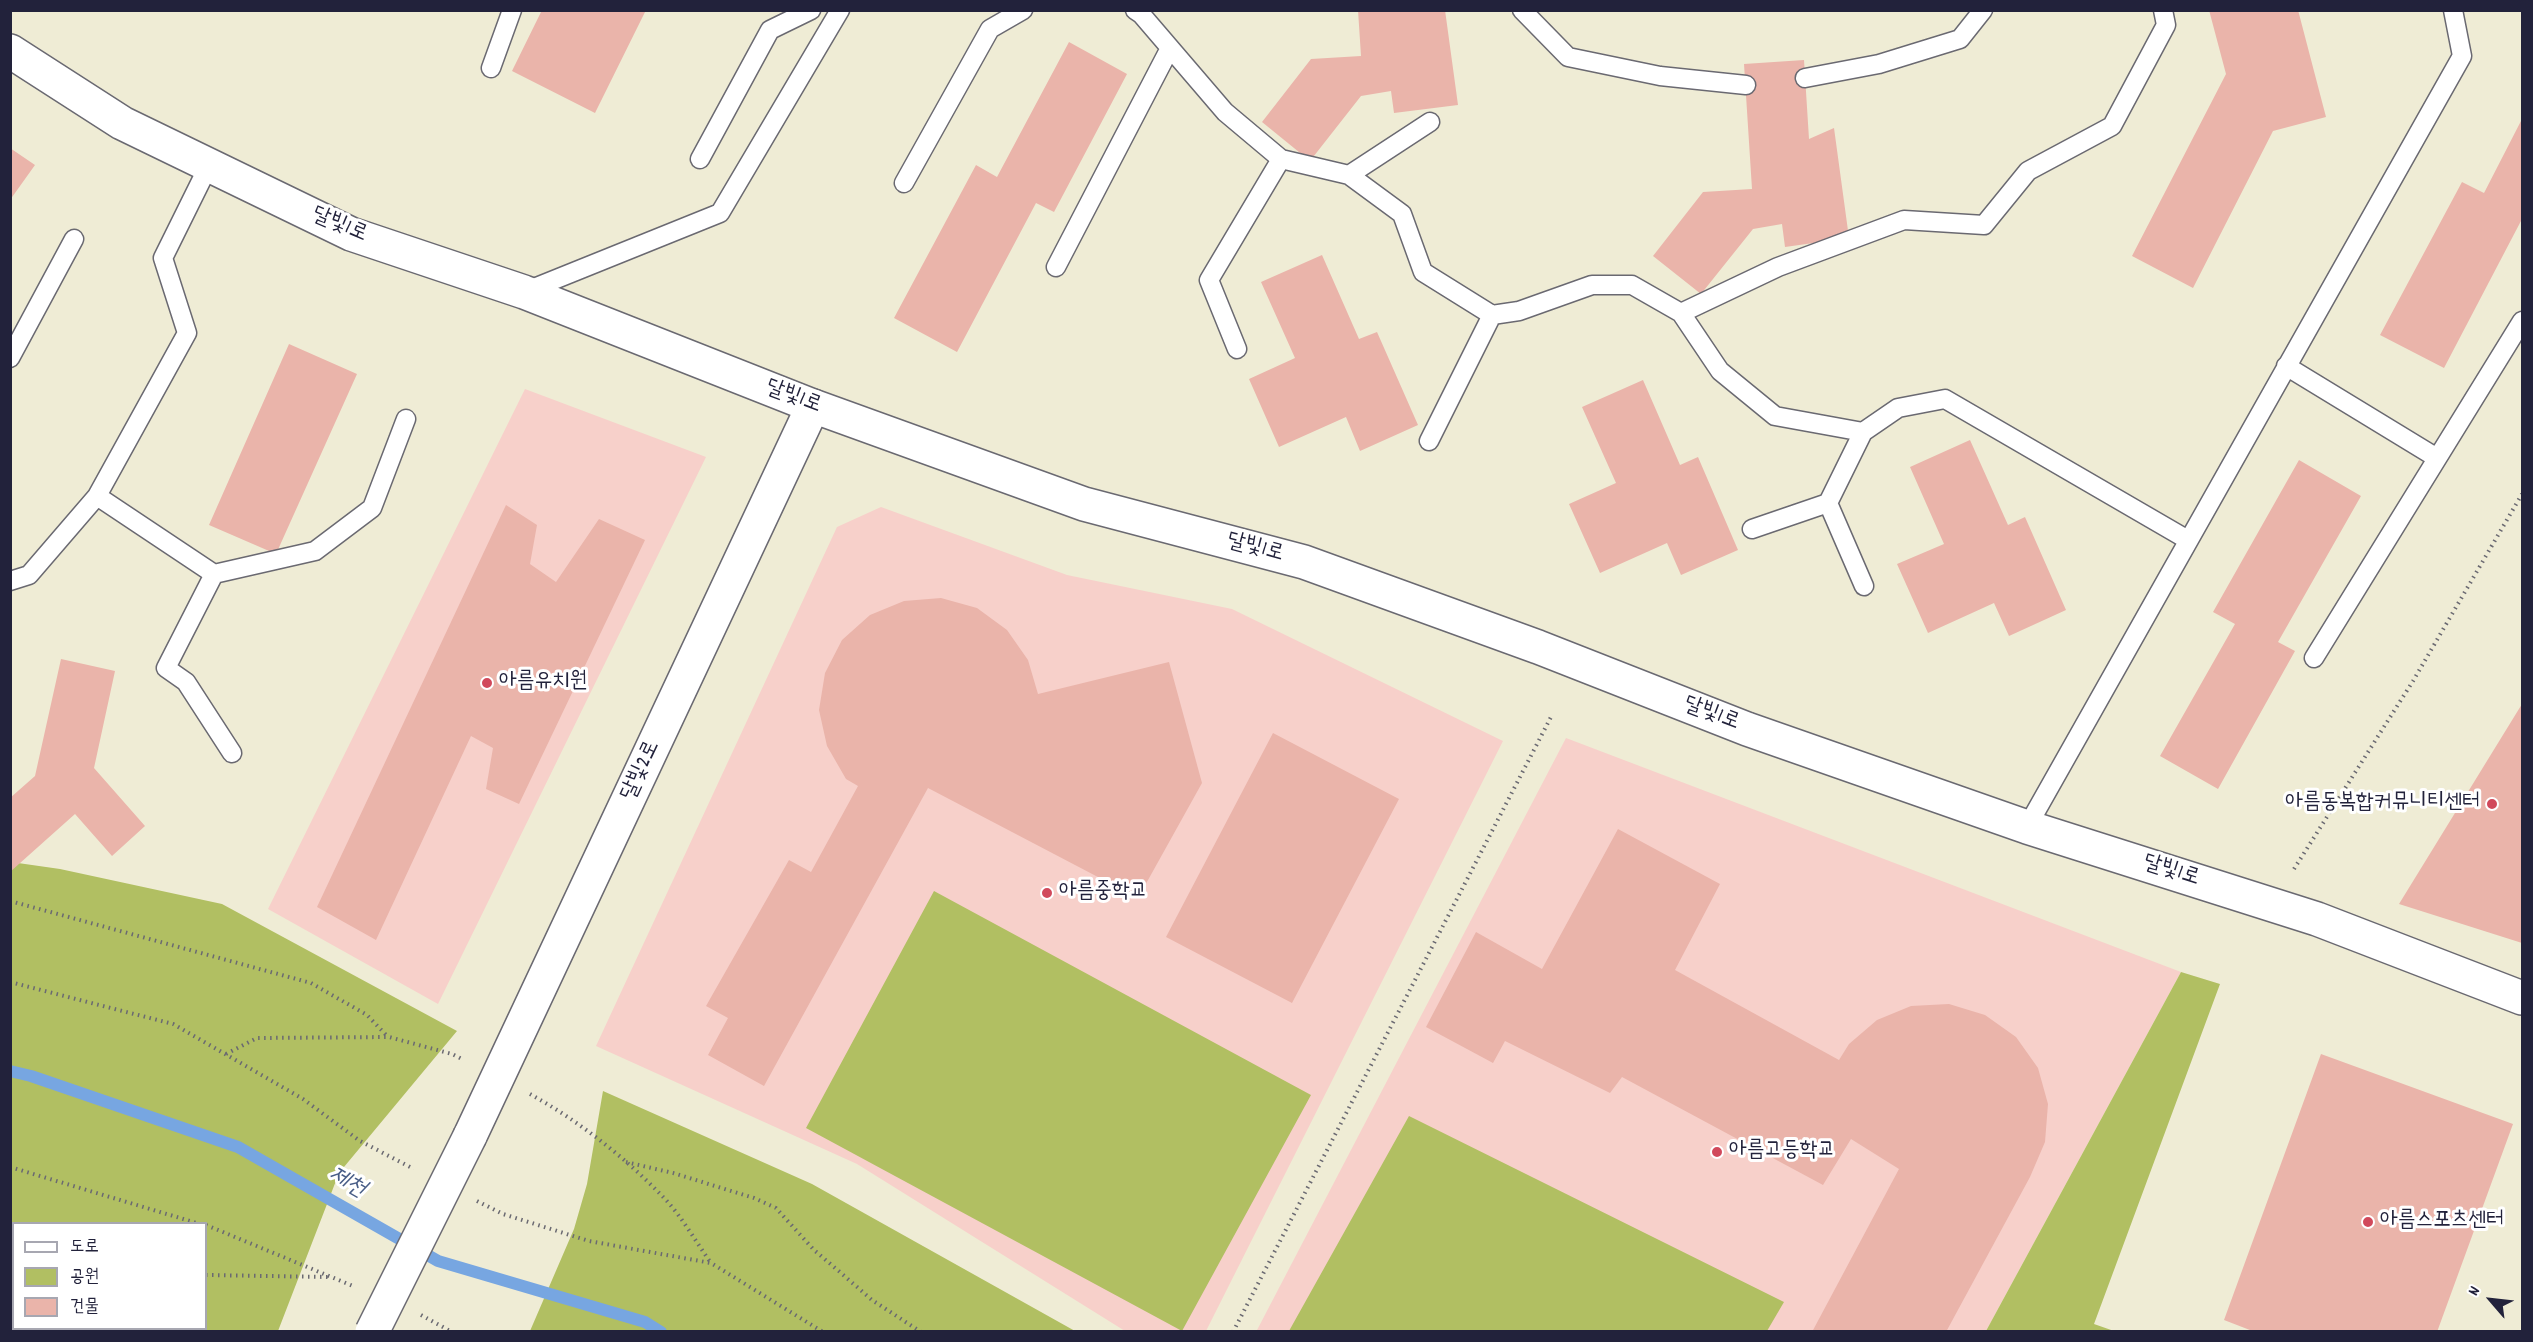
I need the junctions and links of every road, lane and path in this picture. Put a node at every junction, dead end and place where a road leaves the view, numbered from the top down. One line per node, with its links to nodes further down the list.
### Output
1 (512, 10): 12 (lane)
2 (811, 10): 16 (lane)
3 (840, 10): 23 (lane)
4 (1023, 10): 20 (lane)
5 (1135, 10): 10 (lane)
6 (1522, 10): 14 (lane)
7 (1983, 10): 13 (lane)
8 (2163, 10): 24 (lane)
9 (2453, 10): 29 (lane)
10 (1170, 48): 17 (lane); 22 (lane)
11 (10, 51): 18 (street, 달빛1로)
12 (491, 68)
13 (1805, 78)
14 (1746, 85)
15 (1430, 122): 19 (lane)
16 (700, 159)
17 (1281, 159): 19 (lane); 27 (lane)
18 (209, 165): 23 (street, 달빛1로); 36 (lane)
19 (1349, 175): 25 (lane)
20 (904, 183)
21 (74, 239): 28 (lane)
22 (1056, 267)
23 (524, 292): 30 (street, 달빛1로)
24 (1680, 313): 25 (lane); 32 (lane)
25 (1492, 315): 33 (lane)
26 (2523, 321): 34 (lane)
27 (1237, 349)
28 (10, 358)
29 (2286, 366): 34 (lane); 39 (lane)
30 (813, 406): 46 (street, 달빛1로); 52 (street, 달빛2로)
31 (406, 419): 40 (lane)
32 (1863, 432): 37 (lane); 39 (lane)
33 (1430, 441)
34 (2437, 458): 43 (lane)
35 (2523, 494): 47 (path)
36 (97, 496): 40 (lane); 41 (lane)
37 (1828, 503): 38 (lane); 42 (lane)
38 (1752, 529)
39 (2188, 540): 46 (lane)
40 (214, 574): 45 (lane)
41 (10, 581)
42 (1864, 586)
43 (2314, 658)
44 (1552, 714): 61 (path)
45 (232, 753)
46 (2027, 827): 49 (street, 달빛1로)
47 (2294, 869)
48 (10, 901): 50 (path)
49 (2523, 998)
50 (389, 1037): 51 (path); 52 (path)
51 (226, 1054)
52 (498, 1077): 53 (path); 59 (street, 달빛2로, bridge)
53 (625, 1162): 57 (path); 60 (path)
54 (10, 1167): 55 (path)
55 (193, 1222)
56 (207, 1225): 58 (path)
57 (711, 1263)
58 (207, 1275)
59 (372, 1332)
60 (921, 1332)
61 (1233, 1332)

